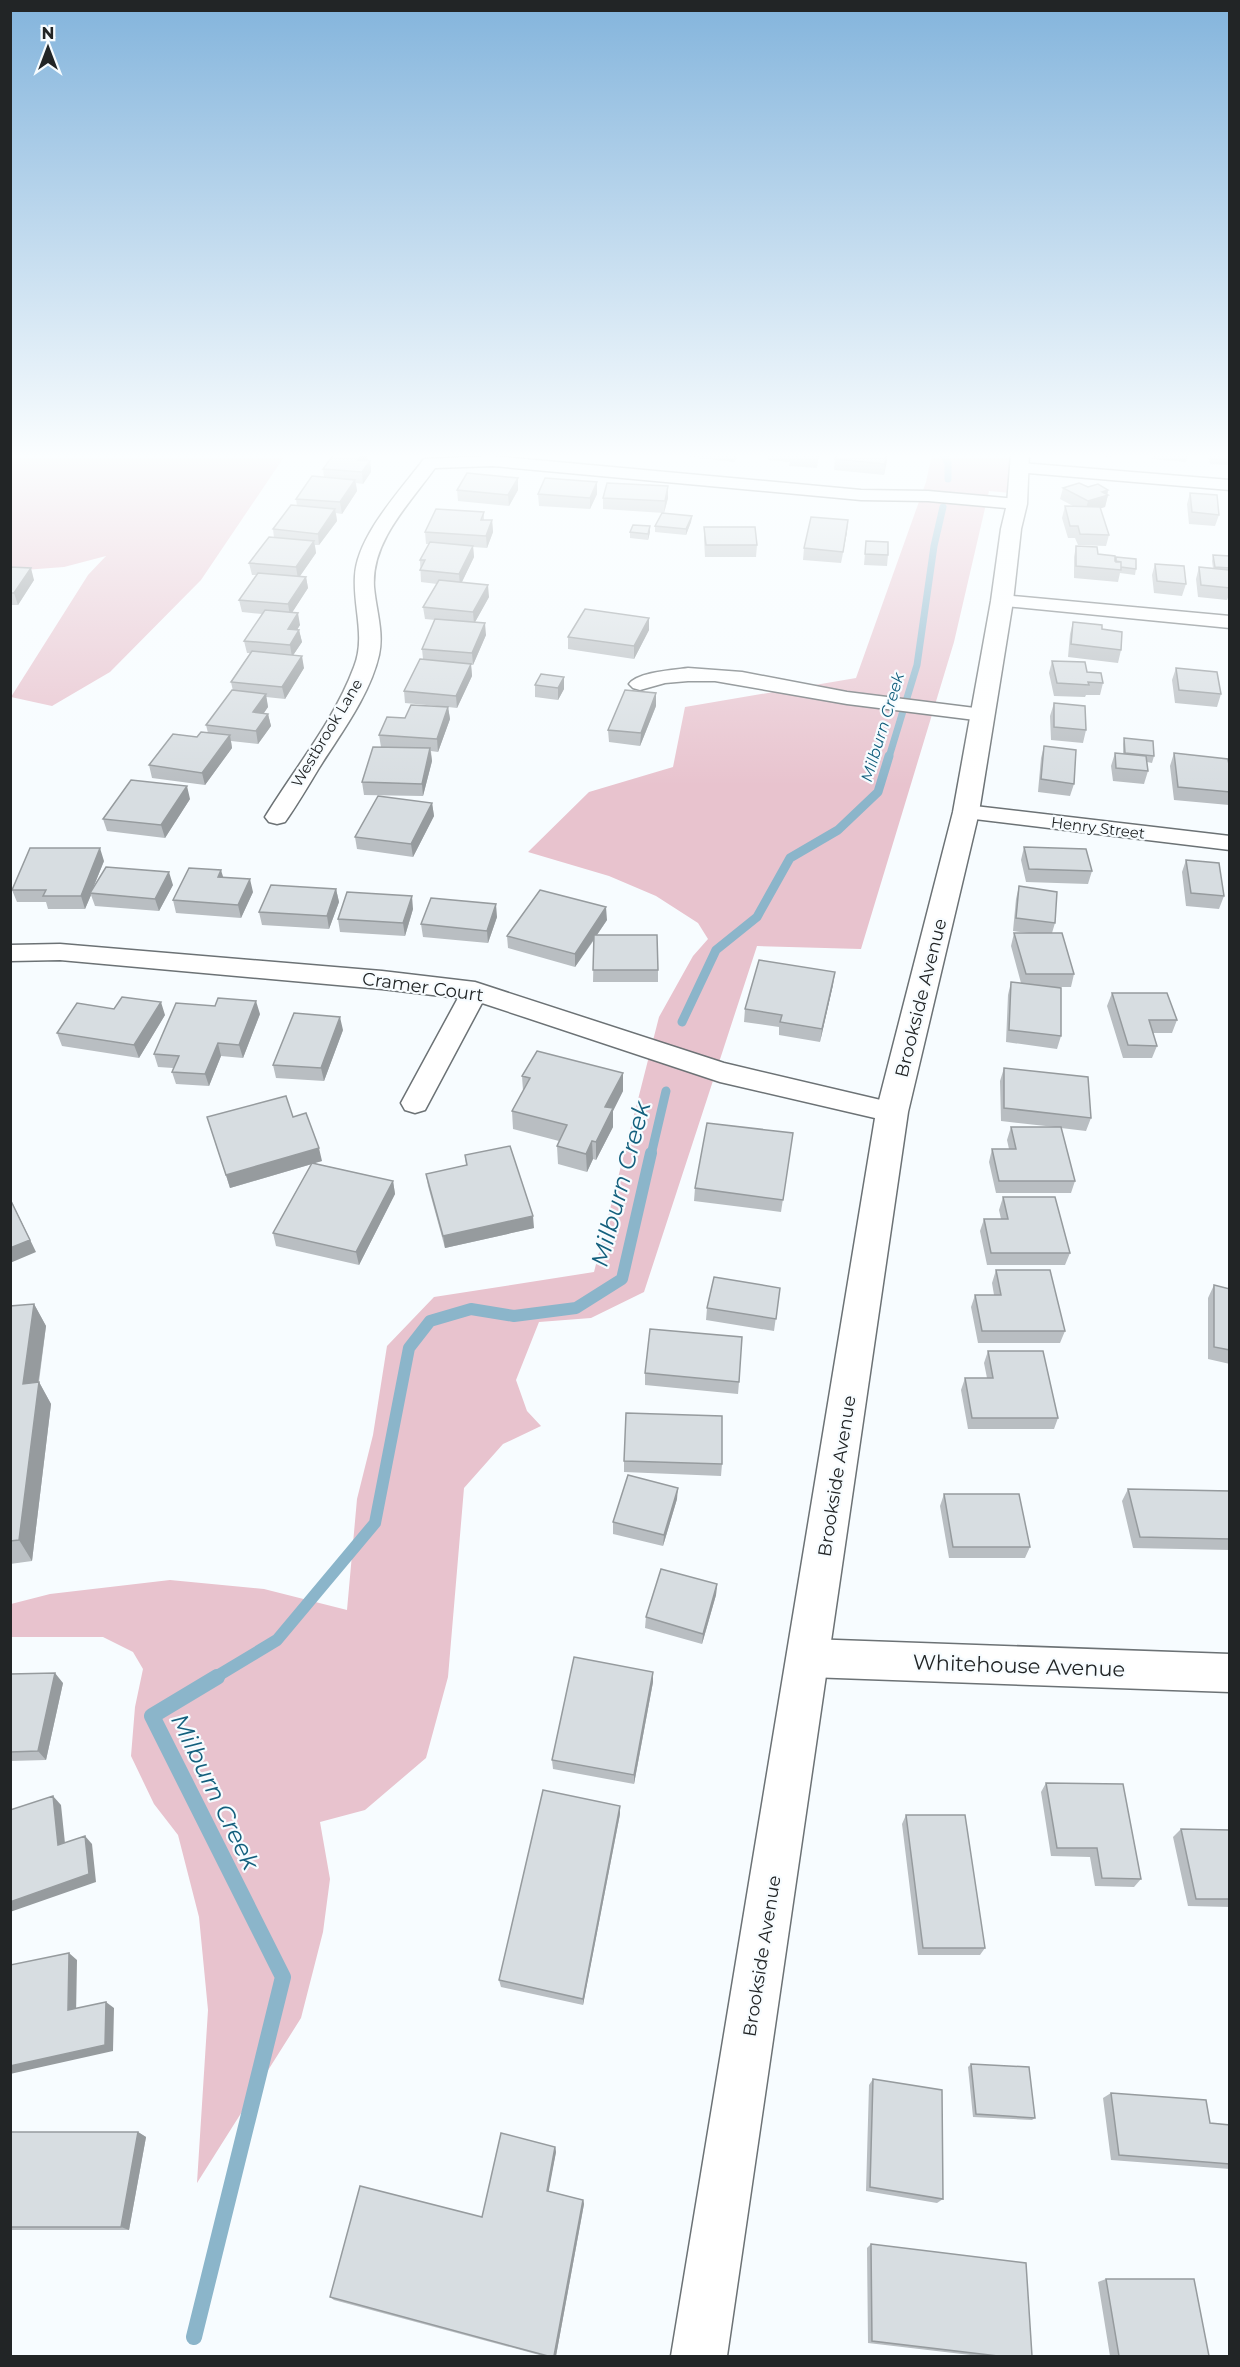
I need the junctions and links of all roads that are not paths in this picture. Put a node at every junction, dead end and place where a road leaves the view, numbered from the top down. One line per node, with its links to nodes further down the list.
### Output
1 (366, 564): 8 (street, Westbrook Lane)
2 (1007, 564): 3 (main road, Brookside Avenue)
3 (1002, 602): 4 (street); 6 (main road, Brookside Avenue)
4 (1230, 622)
5 (640, 684): 6 (street)
6 (983, 715): 7 (main road, Brookside Avenue)
7 (966, 812): 9 (street, Henry Street); 13 (main road, Brookside Avenue)
8 (277, 817)
9 (1230, 843)
10 (10, 952): 11 (street, Cramer Court)
11 (475, 991): 12 (street); 13 (street, Cramer Court)
12 (415, 1102)
13 (892, 1112): 14 (main road, Brookside Avenue)
14 (809, 1658): 15 (street, Whitehouse Avenue); 16 (main road, Brookside Avenue)
15 (1230, 1673)
16 (699, 2356)

